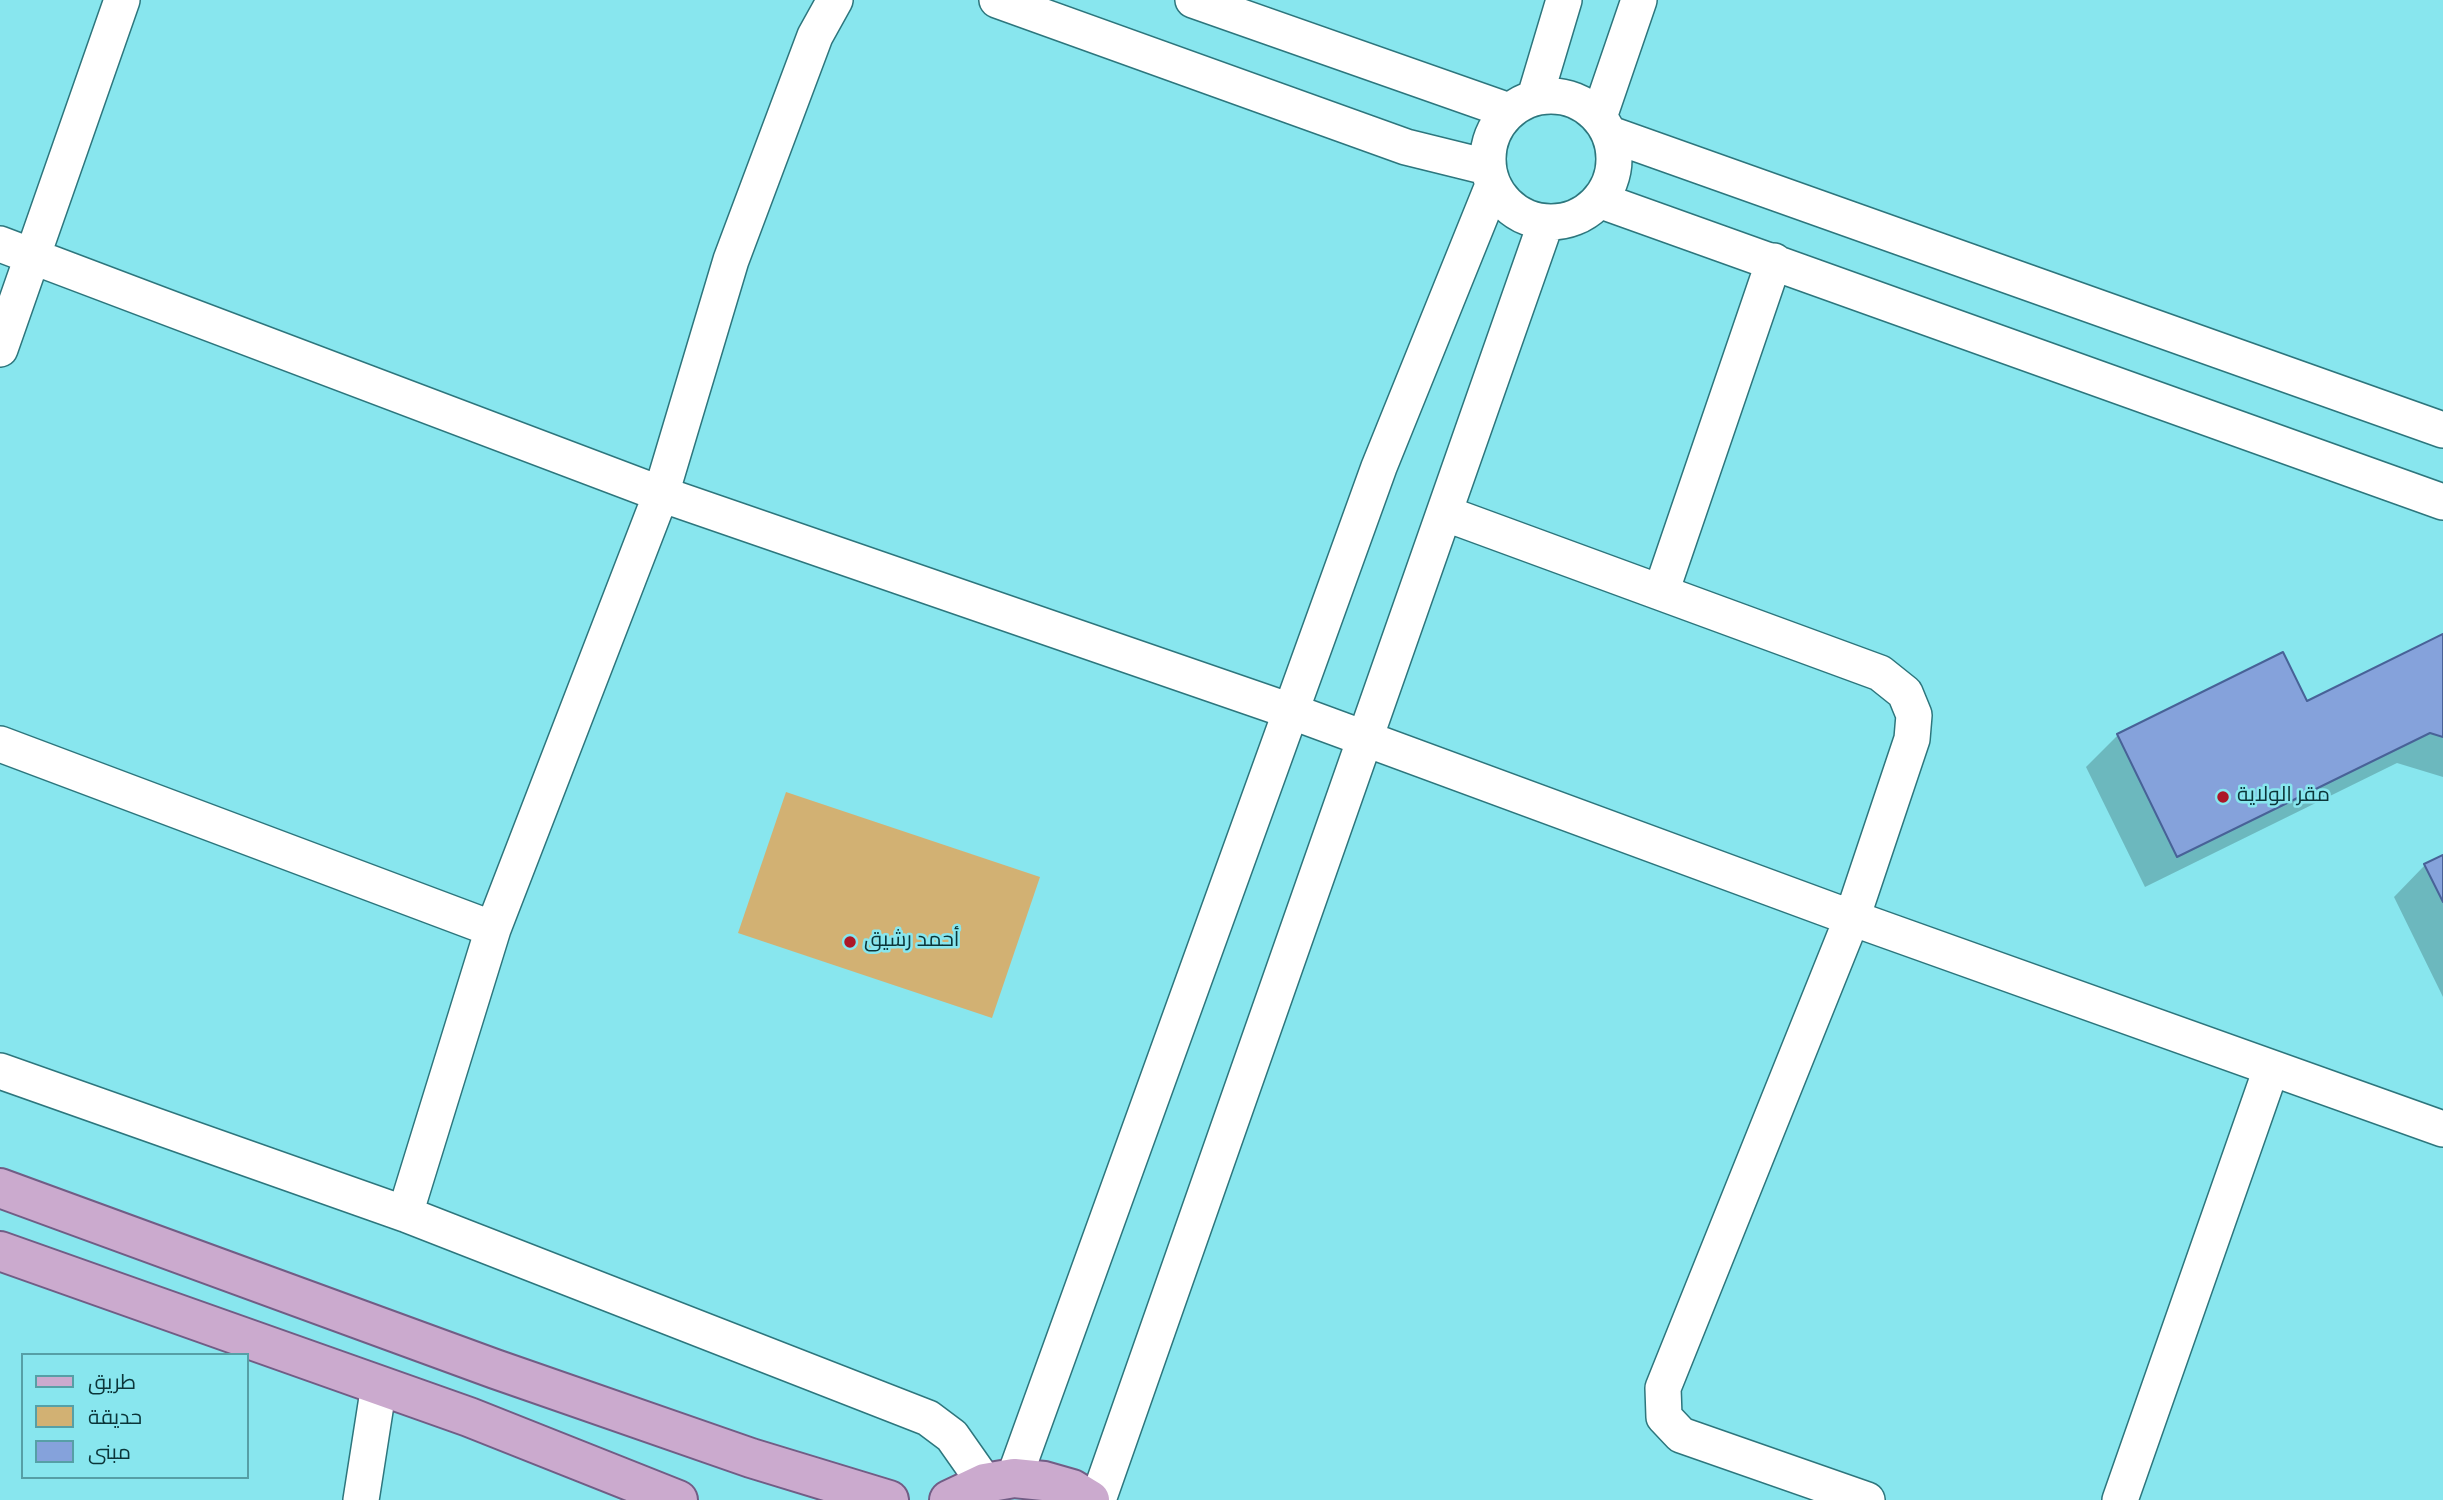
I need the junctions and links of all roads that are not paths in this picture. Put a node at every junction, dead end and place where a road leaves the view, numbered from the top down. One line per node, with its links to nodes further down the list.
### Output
1 (122, 0): 13 (street)
2 (835, 0): 17 (street)
3 (997, 0): 9 (street)
4 (1193, 0): 7 (street)
5 (1564, 0): 7 (street)
6 (1639, 0): 8 (street)
7 (1522, 104): 8 (street); 9 (street)
8 (1604, 126): 10 (street); 16 (street)
9 (1490, 176): 11 (street); 21 (street)
10 (1600, 200): 11 (street); 14 (street)
11 (1546, 222): 19 (street)
12 (0, 243): 13 (street)
13 (34, 256): 15 (street); 17 (street)
14 (1774, 261): 18 (street); 20 (street)
15 (0, 349)
16 (2443, 430)
17 (661, 494): 21 (street); 25 (street)
18 (2443, 502)
19 (1444, 513): 20 (street); 22 (street)
20 (1661, 592): 24 (street)
21 (1293, 712): 22 (street); 33 (street)
22 (1367, 738): 24 (street); 39 (street)
23 (0, 744): 25 (street)
24 (1852, 918): 26 (street); 40 (street)
25 (493, 929): 30 (street)
26 (2271, 1069): 28 (street); 41 (street)
27 (0, 1071): 30 (street)
28 (2443, 1129)
29 (0, 1188): 36 (main road)
30 (405, 1214): 33 (street)
31 (0, 1251): 32 (main road)
32 (379, 1385): 34 (street); 35 (main road)
33 (1000, 1481): 37 (main road); 38 (main road)
34 (361, 1500)
35 (678, 1500)
36 (889, 1500)
37 (949, 1500)
38 (1090, 1500)
39 (1098, 1500)
40 (1867, 1500)
41 (2120, 1500)

